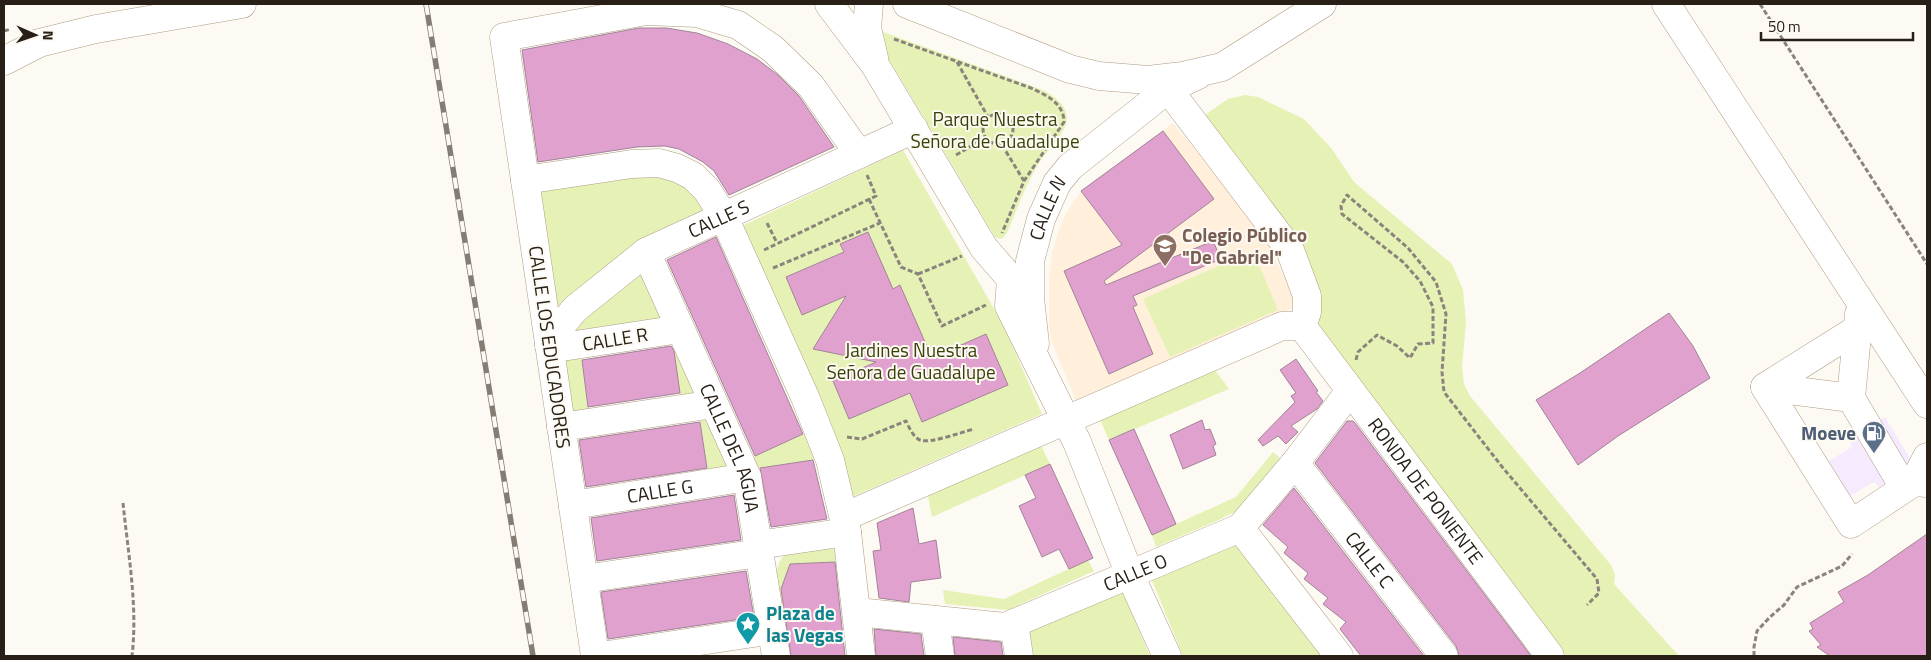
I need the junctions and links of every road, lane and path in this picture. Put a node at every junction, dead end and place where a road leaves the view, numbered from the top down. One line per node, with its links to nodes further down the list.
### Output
1 (242, 4): 9 (street)
2 (829, 4): 11 (street)
3 (869, 4): 11 (street)
4 (907, 4): 12 (street)
5 (1322, 4): 12 (street, CALLE N)
6 (1666, 4): 35 (street)
7 (1760, 4): 31 (path)
8 (886, 36): 10 (path)
9 (4, 61)
10 (957, 62): 14 (path); 21 (path)
11 (875, 65): 15 (street)
12 (1211, 70): 13 (street, CALLE N)
13 (1172, 94): 22 (street, CALLE N); 37 (street)
14 (988, 117): 16 (path); 17 (path)
15 (914, 129): 18 (street, CALLE S); 19 (street)
16 (985, 138): 17 (path); 19 (path)
17 (1002, 145): 21 (path)
18 (863, 164): 20 (street, CALLE LOS EDUCADORES); 23 (path); 24 (street, CALLE S)
19 (936, 166): 28 (street)
20 (525, 180): 24 (street); 40 (street, CALLE LOS EDUCADORES)
21 (1024, 181): 28 (path)
22 (1057, 183): 28 (street); 34 (street, CALLE N)
23 (869, 199): 26 (path); 27 (path)
24 (724, 217): 30 (street, CALLE S); 56 (street)
25 (767, 221): 27 (path)
26 (880, 223): 32 (path); 33 (path)
27 (777, 243): 29 (path)
28 (999, 248): 33 (path); 34 (street)
29 (763, 249)
30 (646, 252): 39 (street, CALLE DEL AGUA); 40 (street, CALLE S)
31 (1927, 264)
32 (772, 269)
33 (918, 274): 36 (path)
34 (1021, 280): 46 (street, CALLE N)
35 (1860, 300): 38 (street); 45 (street)
36 (989, 303)
37 (1302, 326): 42 (street, RONDA DE PONIENTE); 46 (street)
38 (1859, 328): 41 (street); 43 (street)
39 (680, 329): 40 (street, CALLE R); 44 (street, CALLE DEL AGUA)
40 (549, 345): 47 (street, CALLE LOS EDUCADORES)
41 (1764, 388): 43 (street); 53 (street)
42 (1350, 391): 51 (street, CALLE O); 62 (path); 77 (street, RONDA DE PONIENTE)
43 (1851, 398): 53 (street)
44 (714, 404): 47 (street); 52 (street, CALLE DEL AGUA)
45 (1927, 404)
46 (1066, 421): 56 (street); 60 (street)
47 (561, 427): 55 (street, CALLE LOS EDUCADORES)
48 (974, 429): 49 (path)
49 (845, 437)
50 (1927, 457): 53 (street)
51 (1295, 463): 57 (street, CALLE O); 76 (street, CALLE C)
52 (747, 477): 55 (street, CALLE G); 58 (street, CALLE DEL AGUA)
53 (1921, 482)
54 (124, 503): 68 (path)
55 (573, 505): 61 (street, CALLE LOS EDUCADORES)
56 (846, 525): 58 (street); 63 (street)
57 (1240, 528): 60 (street, CALLE O); 75 (street)
58 (759, 549): 61 (street); 66 (street, CALLE DEL AGUA)
59 (1852, 554): 78 (path)
60 (1130, 575): 65 (street, CALLE O); 74 (street)
61 (584, 579): 69 (street, CALLE LOS EDUCADORES)
62 (1588, 605)
63 (858, 612): 64 (street, CALLE O); 71 (street)
64 (935, 620): 65 (street, CALLE O); 72 (street)
65 (1014, 623): 73 (street)
66 (774, 643): 67 (street)
67 (710, 648): 70 (street)
68 (132, 656)
69 (595, 656)
70 (601, 656)
71 (861, 656)
72 (940, 656)
73 (1019, 656)
74 (1168, 656)
75 (1339, 656)
76 (1444, 656)
77 (1550, 656)
78 (1754, 656)

